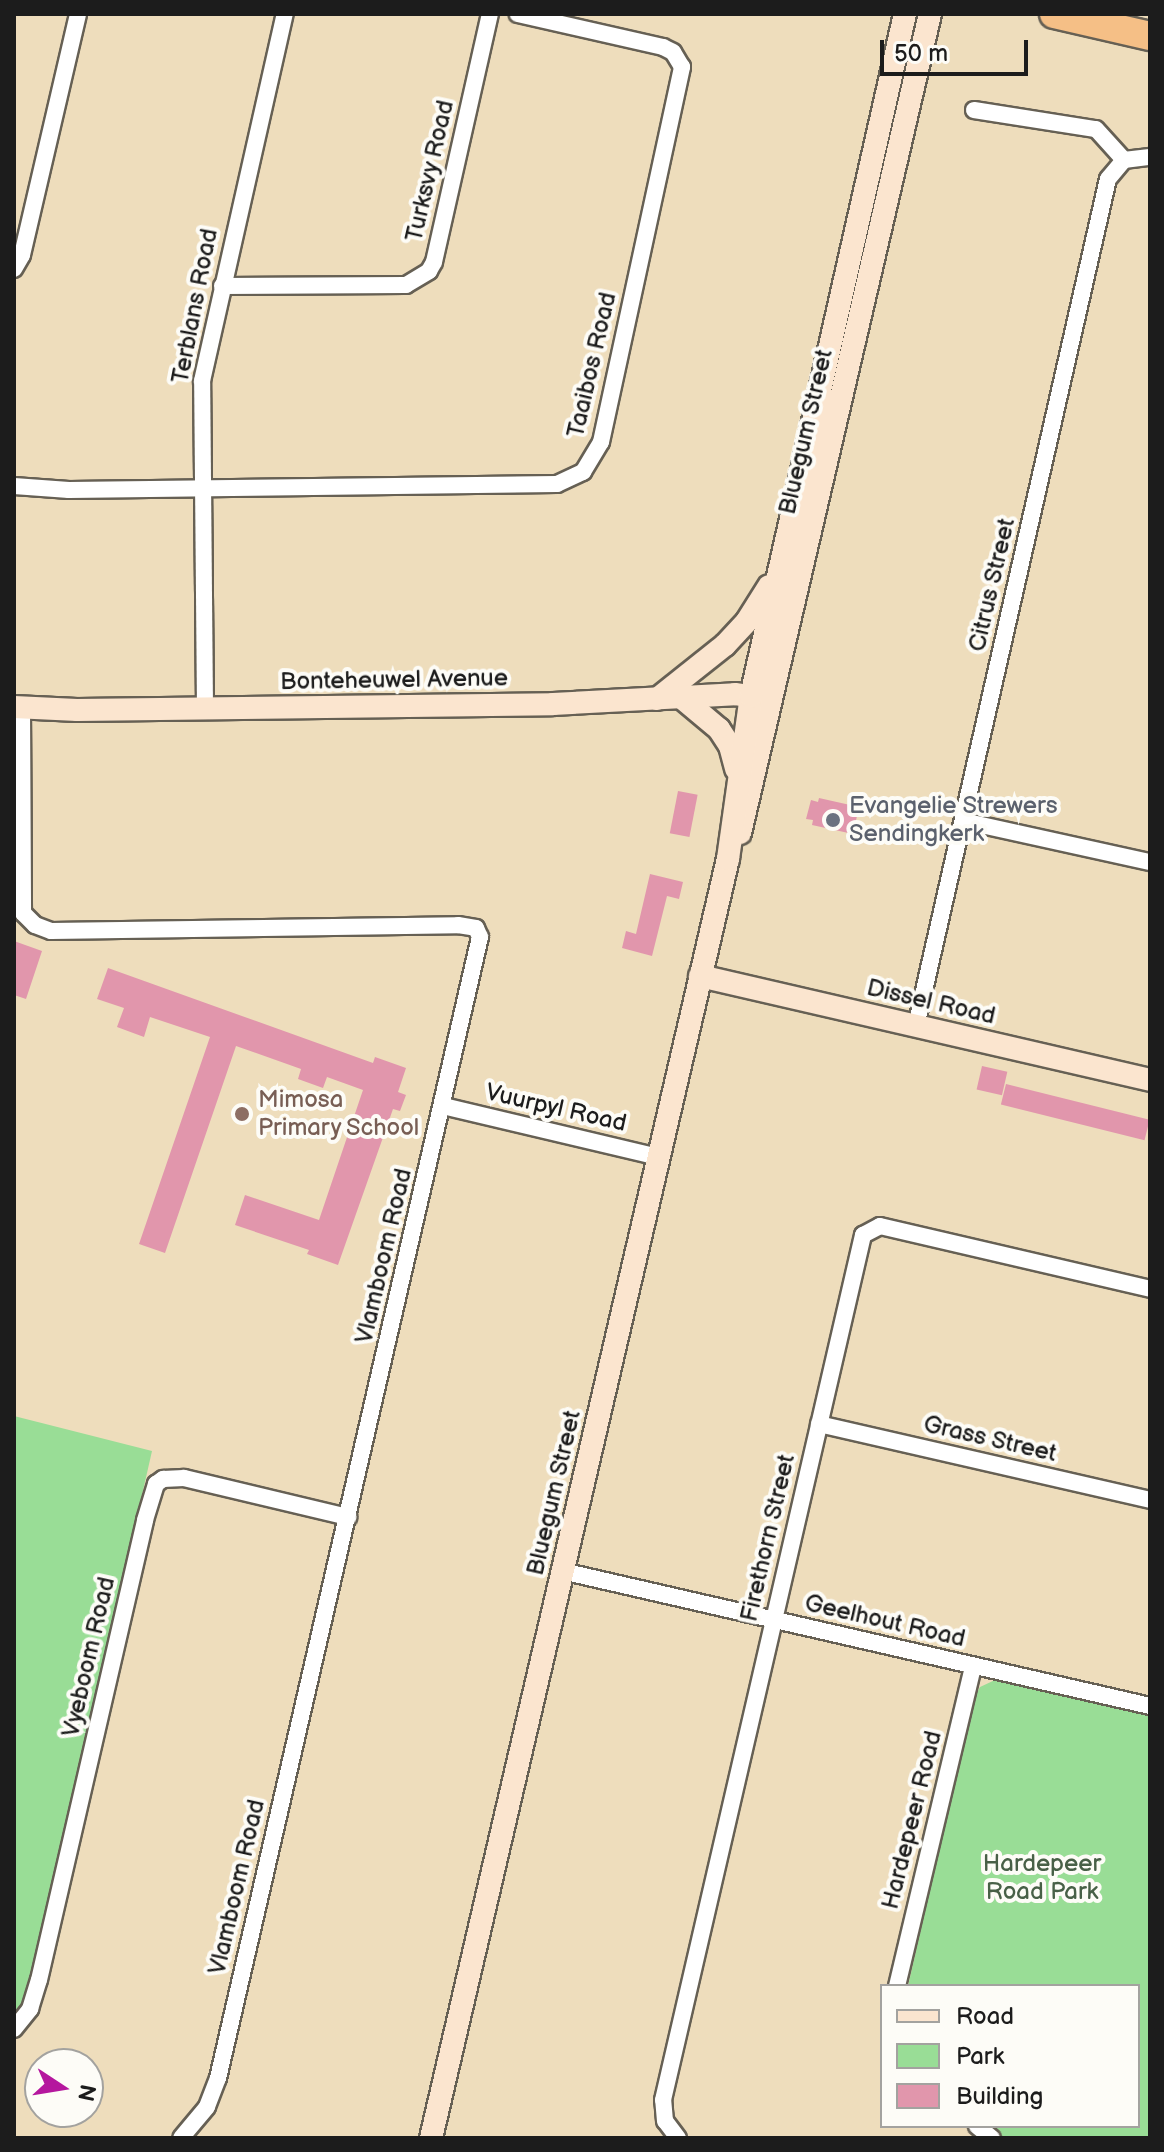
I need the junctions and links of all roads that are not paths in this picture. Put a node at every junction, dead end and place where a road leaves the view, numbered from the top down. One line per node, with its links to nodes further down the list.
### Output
1 (78, 14): 12 (street)
2 (285, 14): 13 (street, Terblans Road)
3 (490, 14): 13 (street, Turksvy Road)
4 (518, 14): 15 (street, Taaibos Road)
5 (905, 14): 16 (street, Bluegum Street)
6 (930, 14): 20 (street, Bluegum Street)
7 (1054, 14): 8 (highway)
8 (1150, 36)
9 (974, 110): 11 (street)
10 (1150, 157): 11 (street)
11 (1124, 160): 24 (street, Citrus Street)
12 (14, 269)
13 (222, 286): 15 (street, Terblans Road)
14 (14, 486): 15 (street, Taaibos Road)
15 (201, 489): 22 (street, Terblans Road)
16 (779, 569): 17 (street, Bluegum Street); 19 (street)
17 (751, 696): 18 (street, Bonteheuwel Avenue); 20 (street, Bonteheuwel Avenue); 23 (street, Bluegum Street)
18 (682, 698): 19 (street, Bonteheuwel Avenue); 23 (street)
19 (656, 699): 22 (street, Bonteheuwel Avenue)
20 (773, 699): 25 (street, Bluegum Street)
21 (18, 708): 22 (street, Bonteheuwel Avenue); 30 (street, Vlamboom Road)
22 (205, 709)
23 (737, 778): 25 (street, Bluegum Street)
24 (963, 821): 26 (street); 28 (street, Citrus Street)
25 (728, 859): 27 (street, Bluegum Street)
26 (1150, 862)
27 (700, 976): 28 (street, Dissel Road); 31 (street, Bluegum Street)
28 (916, 1026): 29 (street, Dissel Road)
29 (1150, 1080)
30 (443, 1106): 31 (street, Vuurpyl Road); 35 (street, Vlamboom Road)
31 (658, 1157): 36 (street, Bluegum Street)
32 (1150, 1289): 33 (street, Firethorn Street)
33 (819, 1424): 34 (street, Grass Street); 37 (street, Firethorn Street)
34 (1150, 1500)
35 (348, 1517): 41 (street, Vyeboom Road); 42 (street, Vlamboom Road)
36 (562, 1571): 37 (street, Geelhout Road); 43 (street, Bluegum Street)
37 (775, 1620): 38 (street, Geelhout Road); 44 (street, Firethorn Street)
38 (973, 1666): 39 (street, Geelhout Road); 40 (street, Hardepeer Road)
39 (1150, 1706)
40 (897, 1984)
41 (14, 2029)
42 (181, 2138)
43 (431, 2138)
44 (678, 2138)

